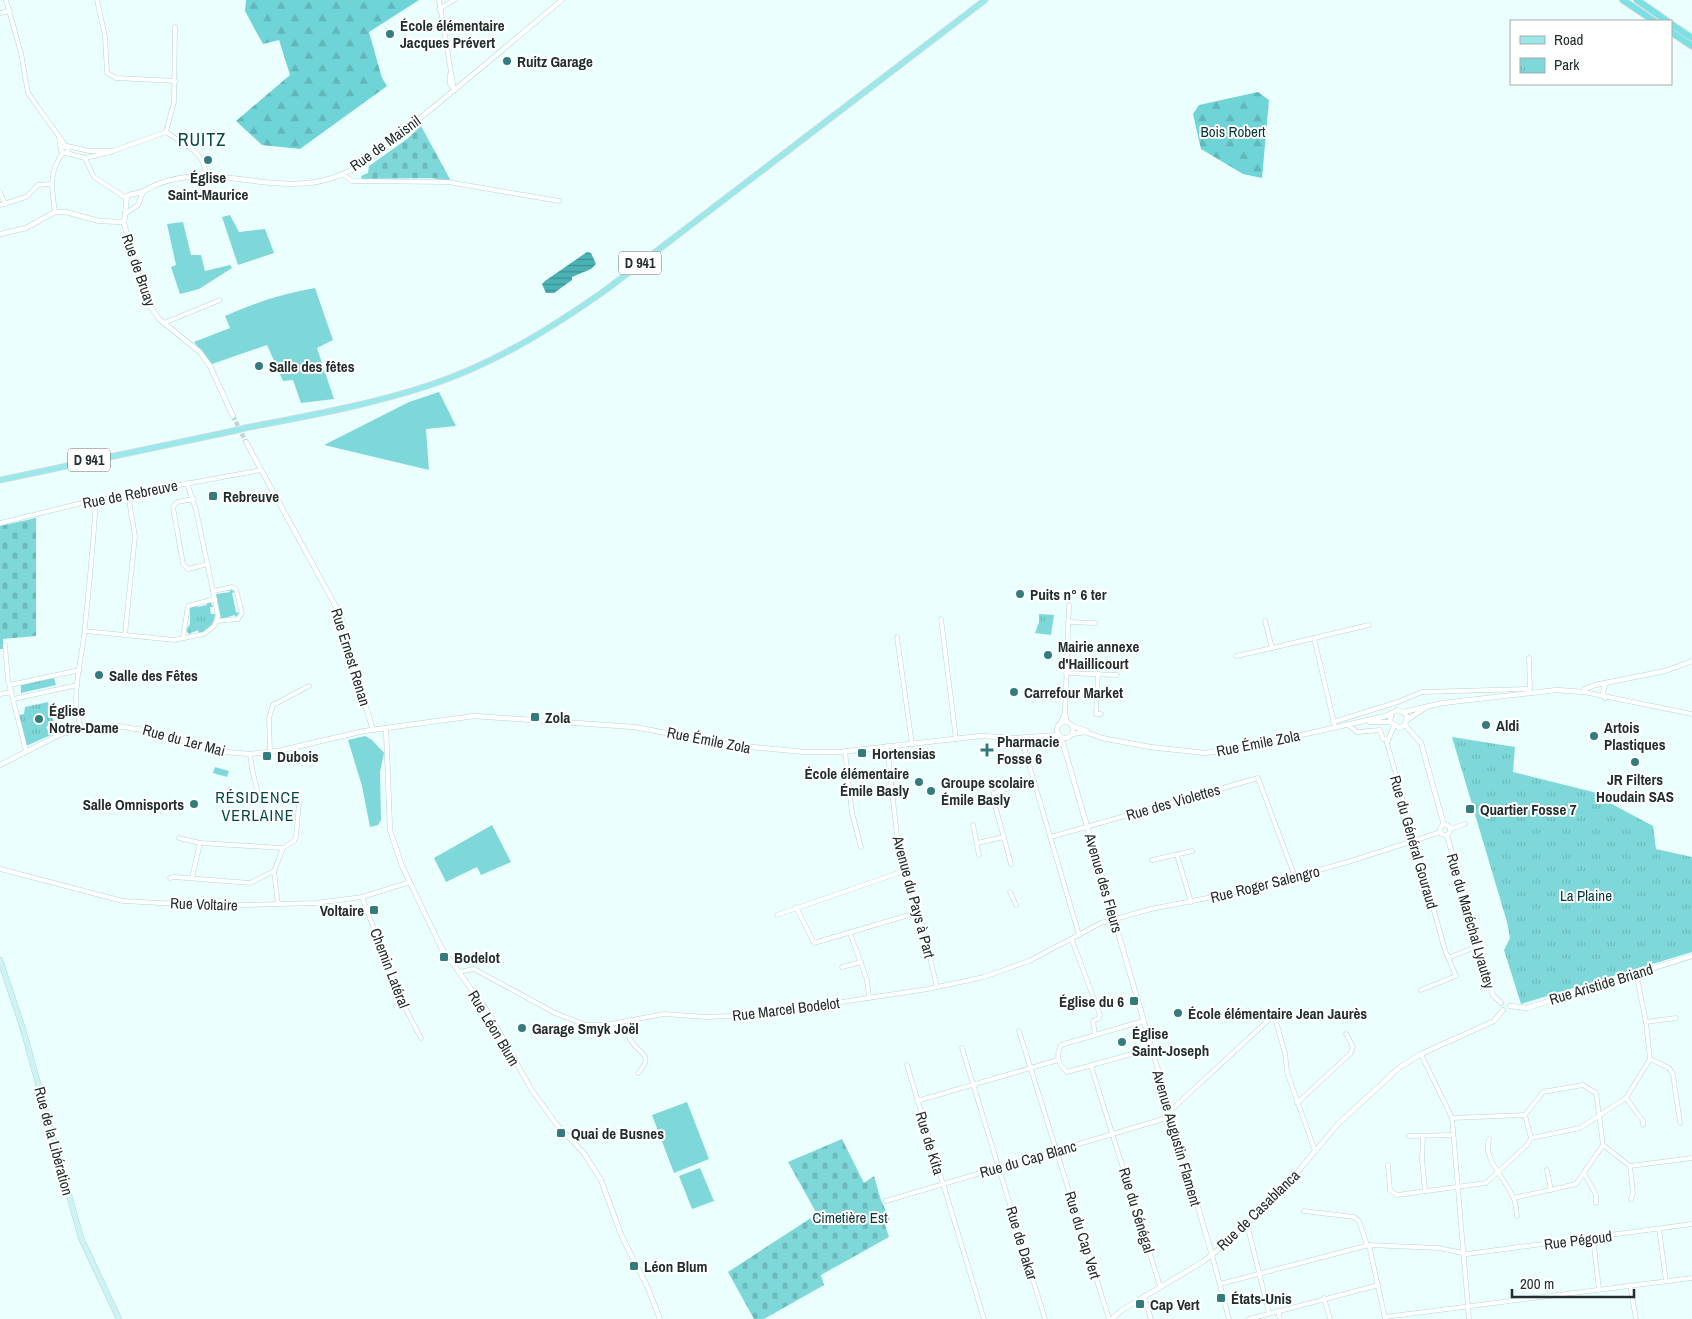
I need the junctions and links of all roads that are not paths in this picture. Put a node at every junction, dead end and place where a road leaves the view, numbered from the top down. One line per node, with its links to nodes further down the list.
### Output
1 (6, 0): 10 (street)
2 (97, 0): 19 (street)
3 (439, 0): 9 (street)
4 (454, 0): 9 (street)
5 (562, 0): 20 (street, Rue de Maisnil)
6 (985, 0): 47 (main road, D 941, bridge)
7 (1623, 0): 12 (highway)
8 (1637, 0): 13 (highway)
9 (439, 9): 20 (street)
10 (10, 12): 11 (street); 22 (street)
11 (0, 13)
12 (1653, 20)
13 (1665, 20)
14 (1672, 25): 17 (highway)
15 (175, 27): 19 (street)
16 (1672, 33): 18 (highway)
17 (1692, 38)
18 (1692, 46)
19 (176, 81): 21 (street)
20 (454, 90): 26 (street, Rue de Maisnil)
21 (166, 132): 23 (street); 27 (street)
22 (64, 146): 23 (street); 24 (street); 24 (street)
23 (113, 151): 25 (street)
24 (64, 153): 25 (street); 28 (street)
25 (85, 158): 32 (street)
26 (342, 174): 27 (street, Rue de Maisnil); 34 (street)
27 (206, 175): 29 (street, Rue de Maisnil)
28 (50, 184): 35 (street); 39 (street)
29 (143, 191): 31 (street, Rue de Maisnil); 33 (street)
30 (0, 192): 35 (street)
31 (135, 194): 32 (street); 33 (street)
32 (126, 198): 36 (street)
33 (139, 201): 38 (street)
34 (558, 201)
35 (5, 204): 37 (street)
36 (126, 204): 38 (street); 40 (street, Rue de Bruay)
37 (0, 205)
38 (133, 208): 40 (street, Rue de Bruay)
39 (55, 212): 40 (street); 41 (street)
40 (124, 218): 43 (street, Rue de Bruay)
41 (0, 234)
42 (220, 300): 43 (street)
43 (164, 323): 44 (street, Rue de Bruay)
44 (233, 416)
45 (246, 442): 46 (street)
46 (261, 470): 48 (street, Rue de Rebreuve); 104 (street, Rue Ernest Renan)
47 (0, 480)
48 (187, 483): 49 (street, Rue de Rebreuve); 50 (street)
49 (128, 495): 51 (street, Rue de Rebreuve); 64 (street)
50 (194, 499): 53 (street); 53 (street)
51 (96, 501): 52 (street, Rue de Rebreuve); 63 (street)
52 (0, 523)
53 (208, 564): 54 (street)
54 (213, 591): 55 (street); 58 (street)
55 (215, 599): 58 (street); 66 (street)
56 (1068, 605): 60 (street)
57 (941, 619): 110 (street)
58 (217, 621): 66 (street)
59 (1265, 621): 69 (street)
60 (1068, 622): 61 (street); 74 (street)
61 (1095, 623)
62 (1369, 625): 67 (street)
63 (85, 631): 64 (street); 73 (street)
64 (124, 634): 66 (street)
65 (897, 637): 112 (street)
66 (183, 638)
67 (1314, 638): 69 (street); 99 (street)
68 (5, 645): 78 (street)
69 (1272, 648): 70 (street)
70 (1236, 656)
71 (1529, 658): 81 (street)
72 (1692, 661): 77 (street)
73 (80, 670): 78 (street); 79 (street)
74 (1066, 673): 75 (street); 90 (street)
75 (1098, 674): 76 (street); 92 (street)
76 (1117, 675)
77 (1605, 684): 83 (street); 85 (street)
78 (10, 685): 82 (street)
79 (77, 685): 86 (street); 103 (street)
80 (309, 686): 116 (street)
81 (1530, 691): 83 (street); 87 (street); 88 (street)
82 (12, 692): 84 (street); 86 (street)
83 (1584, 692): 85 (street)
84 (0, 694)
85 (1605, 698): 93 (street)
86 (14, 699): 114 (street)
87 (1392, 704): 91 (street); 99 (street)
88 (1428, 706): 89 (street); 96 (street)
89 (1403, 712): 91 (street); 96 (street)
90 (1064, 713): 97 (street); 100 (street)
91 (1392, 713): 94 (street); 95 (street)
92 (1101, 714)
93 (1692, 714)
94 (1361, 722): 95 (street); 98 (street, Rue Émile Zola)
95 (1390, 722): 101 (street)
96 (1406, 722): 101 (street); 122 (street)
97 (1070, 724): 100 (street); 105 (street); 107 (street, Rue Émile Zola)
98 (1347, 724): 99 (street, Rue Émile Zola); 111 (street)
99 (1334, 725): 107 (street, Rue Émile Zola)
100 (1058, 726): 106 (street); 109 (street)
101 (1394, 726): 111 (street)
102 (386, 728): 104 (street, Rue Émile Zola); 115 (street, Rue Émile Zola); 146 (street, Rue Léon Blum)
103 (82, 729): 114 (street, Rue du 1er Mai); 117 (street, Rue du 1er Mai)
104 (373, 730): 116 (street, Rue du 1er Mai)
105 (1072, 734): 107 (street, Rue Émile Zola); 109 (street)
106 (1047, 735): 108 (street, Rue Émile Zola); 109 (street, Rue Émile Zola)
107 (1095, 735)
108 (1024, 737): 110 (street, Rue Émile Zola); 119 (street)
109 (1062, 737): 123 (street, Avenue des Fleurs)
110 (956, 739): 112 (street, Rue Émile Zola)
111 (1388, 740): 130 (street, Rue du Général Gouraud)
112 (912, 744): 113 (street, Rue Émile Zola)
113 (888, 746): 115 (street, Rue Émile Zola); 142 (street, Avenue du Pays à Part)
114 (26, 751): 118 (street, Rue du 1er Mai)
115 (845, 751): 133 (street)
116 (270, 752): 117 (street, Rue du 1er Mai)
117 (250, 754): 134 (street)
118 (0, 765)
119 (1034, 780): 127 (street); 128 (street)
120 (1465, 824): 124 (street)
121 (973, 825): 132 (street)
122 (1444, 825): 124 (street); 125 (street)
123 (1088, 827): 128 (street, Rue des Violettes); 143 (street, Rue des Violettes); 155 (street, Avenue des Fleurs)
124 (1450, 829): 126 (street)
125 (1441, 832): 126 (street); 130 (street)
126 (1447, 835): 159 (street, Rue du Maréchal Lyautey)
127 (1004, 837): 132 (street); 139 (street)
128 (1051, 837): 157 (street)
129 (179, 838): 131 (street)
130 (1414, 840): 143 (street, Rue Roger Salengro); 161 (street, Rue du Général Gouraud)
131 (200, 843): 134 (street); 145 (street)
132 (977, 843): 136 (street)
133 (861, 847)
134 (282, 848): 141 (street)
135 (1192, 851): 137 (street)
136 (979, 855)
137 (1177, 855): 138 (street); 149 (street)
138 (1152, 860)
139 (1011, 864)
140 (0, 869): 150 (street, Rue Voltaire)
141 (274, 871): 145 (street); 150 (street)
142 (904, 871): 152 (street); 153 (street, Avenue du Pays à Part)
143 (1295, 877): 149 (street, Rue Roger Salengro)
144 (170, 878): 145 (street)
145 (192, 878)
146 (410, 882): 148 (street, Rue Voltaire); 165 (street, Rue Léon Blum)
147 (1010, 892): 151 (street)
148 (362, 897): 150 (street, Rue Voltaire); 180 (street, Chemin Latéral)
149 (1191, 902): 155 (street, Rue Roger Salengro)
150 (278, 904)
151 (1016, 905)
152 (796, 907): 154 (street); 156 (street)
153 (918, 912): 156 (street); 167 (street, Avenue du Pays à Part)
154 (777, 915)
155 (1114, 919): 157 (street, Rue Marcel Bodelot); 175 (street, Avenue des Fleurs)
156 (850, 933): 163 (street)
157 (1079, 935): 158 (street, Rue Marcel Bodelot)
158 (1072, 940): 167 (street, Rue Marcel Bodelot); 179 (street)
159 (1478, 946): 161 (street); 170 (street, Rue du Maréchal Lyautey)
160 (1692, 956): 166 (street, Rue Aristide Briand)
161 (1448, 958): 168 (street, Rue du Général Gouraud)
162 (0, 960): 247 (main road, Rue de la Libération)
163 (861, 962): 164 (street); 169 (street)
164 (842, 967)
165 (459, 972): 174 (street, Rue Marcel Bodelot); 248 (street, Rue Léon Blum)
166 (1636, 973): 171 (street, Rue Aristide Briand); 176 (street)
167 (937, 987): 169 (street, Rue Marcel Bodelot)
168 (1422, 990)
169 (869, 998): 174 (street, Rue Marcel Bodelot)
170 (1501, 1003): 171 (street); 172 (street)
171 (1510, 1006): 172 (street)
172 (1503, 1010): 183 (street)
173 (1676, 1018): 176 (street)
174 (628, 1021): 189 (street)
175 (1143, 1021): 179 (street); 182 (street, Avenue Augustin Flament)
176 (1646, 1022): 184 (street)
177 (1019, 1031): 188 (street, Rue du Cap Vert)
178 (1346, 1034): 193 (street)
179 (1095, 1035): 185 (street)
180 (421, 1038)
181 (962, 1048): 190 (street, Rue de Dakar)
182 (1150, 1049): 187 (street); 194 (street, Avenue Augustin Flament)
183 (1421, 1054): 197 (street); 208 (street)
184 (1650, 1059): 191 (street); 198 (street)
185 (1058, 1060): 187 (street); 188 (street)
186 (907, 1065): 192 (street, Rue de Kita)
187 (1091, 1066): 200 (street, Rue du Sénégal)
188 (1031, 1068): 190 (street); 207 (street, Rue du Cap Vert)
189 (638, 1073)
190 (974, 1085): 192 (street); 212 (street, Rue de Dakar)
191 (1626, 1098): 196 (street); 199 (street)
192 (917, 1101): 216 (street, Rue de Kita)
193 (1297, 1102): 194 (street); 208 (street)
194 (1170, 1114): 200 (street, Rue du Cap Blanc); 232 (street, Avenue Augustin Flament)
195 (1525, 1115): 196 (street); 197 (street); 204 (street)
196 (1600, 1116): 204 (street); 206 (street)
197 (1452, 1118): 201 (street)
198 (1680, 1123)
199 (1643, 1125)
200 (1114, 1134): 207 (street, Rue du Cap Blanc); 239 (street, Rue du Sénégal)
201 (1453, 1134): 203 (street); 217 (street)
202 (1409, 1136): 203 (street)
203 (1423, 1136): 219 (street)
204 (1531, 1138): 214 (street)
205 (1489, 1139): 214 (street)
206 (1603, 1145): 211 (street); 215 (street)
207 (1057, 1151): 212 (street, Rue du Cap Blanc); 251 (street, Rue du Cap Vert)
208 (1315, 1151): 226 (street, Rue de Casablanca)
209 (1692, 1158): 211 (street)
210 (1388, 1165): 219 (street)
211 (1630, 1166): 221 (street)
212 (999, 1168): 216 (street, Rue du Cap Blanc); 250 (street, Rue de Dakar)
213 (1547, 1170): 218 (street)
214 (1499, 1171): 217 (street); 220 (street)
215 (1584, 1173): 218 (street); 223 (street)
216 (943, 1185): 222 (street, Rue du Cap Blanc); 249 (street, Rue de Kita)
217 (1459, 1187): 219 (street); 231 (street)
218 (1551, 1190): 220 (street)
219 (1425, 1191)
220 (1514, 1198): 225 (street)
221 (1631, 1200)
222 (886, 1201)
223 (1596, 1203)
224 (1304, 1210): 230 (street)
225 (1517, 1216)
226 (1247, 1224): 232 (street, Rue de Casablanca); 233 (street)
227 (1692, 1224): 228 (street, Rue Pégoud)
228 (1659, 1229): 229 (street, Rue Pégoud); 235 (street)
229 (1593, 1238): 231 (street, Rue Pégoud); 240 (street)
230 (1368, 1245): 231 (street, Rue Pégoud); 233 (street, Rue Pégoud); 237 (street)
231 (1464, 1253): 243 (street)
232 (1212, 1255): 236 (street); 239 (street, Rue de Casablanca)
233 (1259, 1274): 236 (street, Rue Pégoud); 245 (street)
234 (1692, 1278): 235 (street)
235 (1666, 1281): 238 (street)
236 (1220, 1284): 253 (street)
237 (1379, 1285): 242 (street); 246 (street)
238 (1630, 1285): 240 (street); 258 (street)
239 (1160, 1286): 241 (street, Rue de Casablanca)
240 (1599, 1289): 243 (street)
241 (1144, 1296): 251 (street, Rue de Casablanca); 252 (street)
242 (1324, 1298): 244 (street); 256 (street)
243 (1468, 1306): 246 (street); 257 (street)
244 (1278, 1311): 245 (street); 255 (street)
245 (1269, 1313): 254 (street)
246 (1385, 1318)
247 (119, 1319)
248 (660, 1319)
249 (984, 1319)
250 (1046, 1319)
251 (1110, 1319)
252 (1151, 1319)
253 (1229, 1319)
254 (1249, 1319)
255 (1280, 1319)
256 (1330, 1319)
257 (1469, 1319)
258 (1636, 1319)

